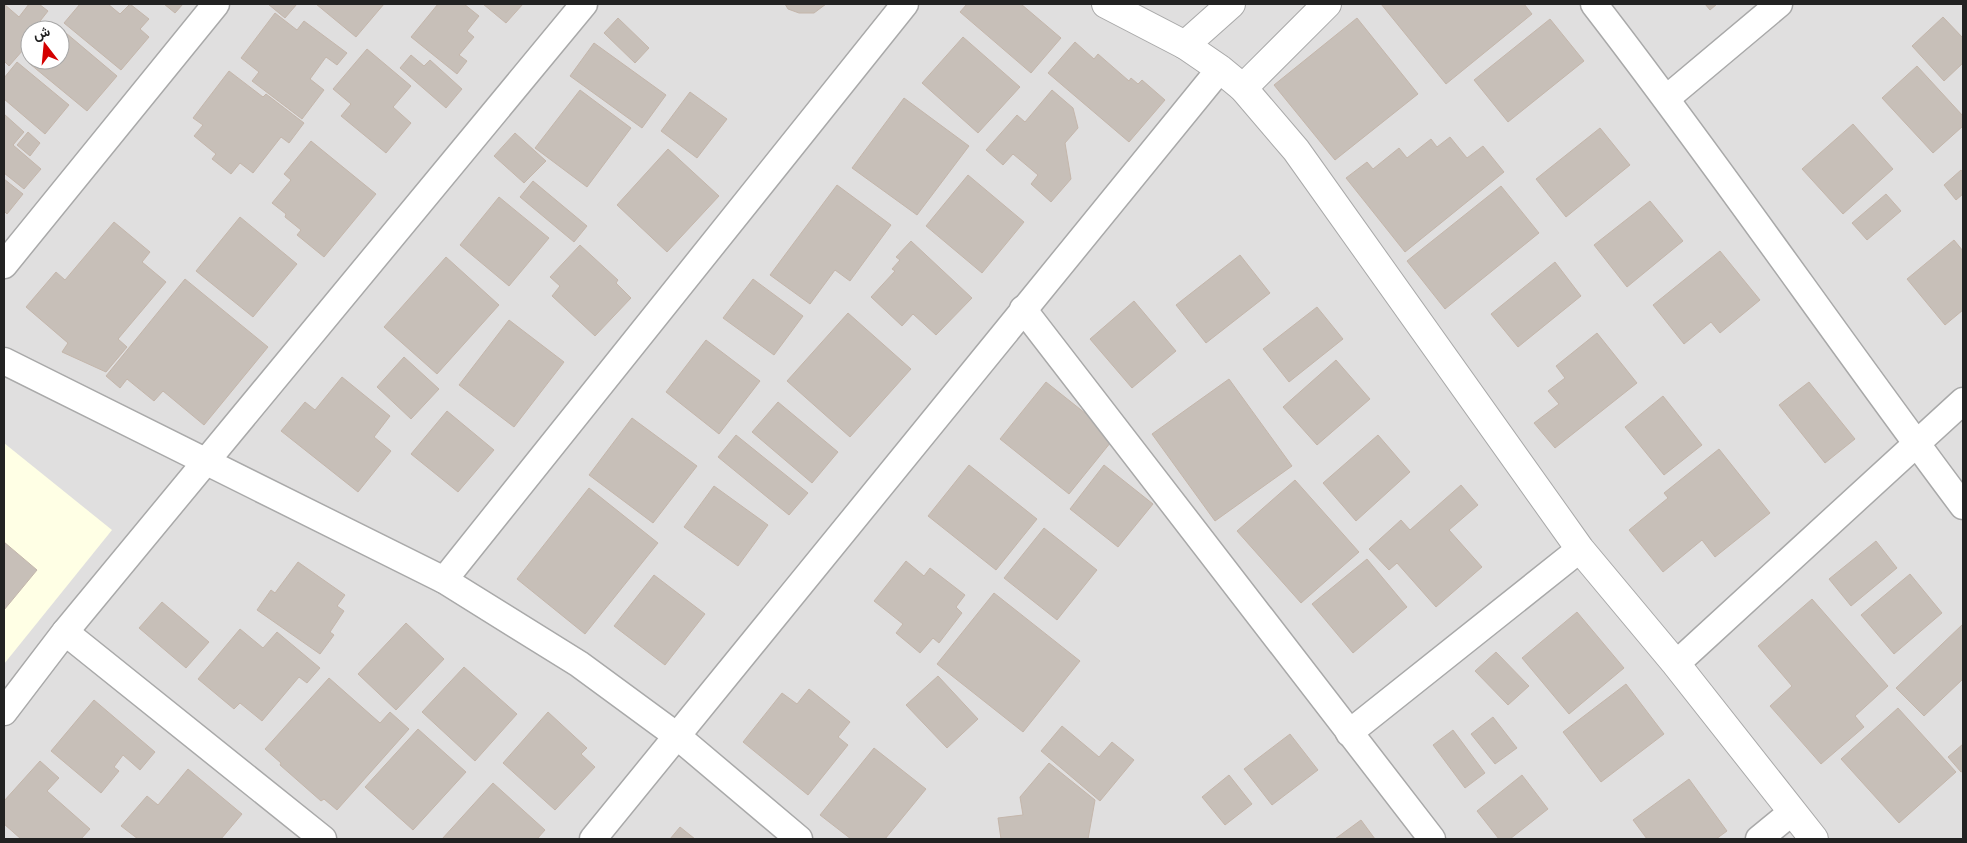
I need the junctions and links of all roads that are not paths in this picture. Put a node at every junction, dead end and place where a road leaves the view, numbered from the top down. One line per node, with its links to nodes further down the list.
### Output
1 (216, 4): 13 (street)
2 (584, 4): 18 (street)
3 (905, 4): 21 (street)
4 (1106, 4): 9 (street)
5 (1231, 4): 9 (street)
6 (1327, 4): 11 (street)
7 (1594, 4): 12 (street)
8 (1779, 4): 12 (street)
9 (1185, 45): 10 (street)
10 (1220, 68): 11 (street); 14 (street)
11 (1242, 88): 20 (street)
12 (1667, 98): 17 (street)
13 (4, 265)
14 (1023, 309): 25 (street); 26 (street)
15 (4, 361): 18 (street)
16 (1963, 401): 17 (street)
17 (1917, 444): 19 (street); 23 (street)
18 (206, 462): 21 (street); 22 (street)
19 (1963, 506)
20 (1580, 549): 23 (street); 25 (street)
21 (444, 580): 26 (street)
22 (65, 632): 24 (street); 28 (street)
23 (1676, 664): 27 (street)
24 (4, 712)
25 (1349, 733): 31 (street)
26 (678, 736): 29 (street); 30 (street)
27 (1792, 812): 32 (street); 33 (street)
28 (323, 839)
29 (594, 839)
30 (799, 839)
31 (1432, 839)
32 (1759, 839)
33 (1814, 839)

